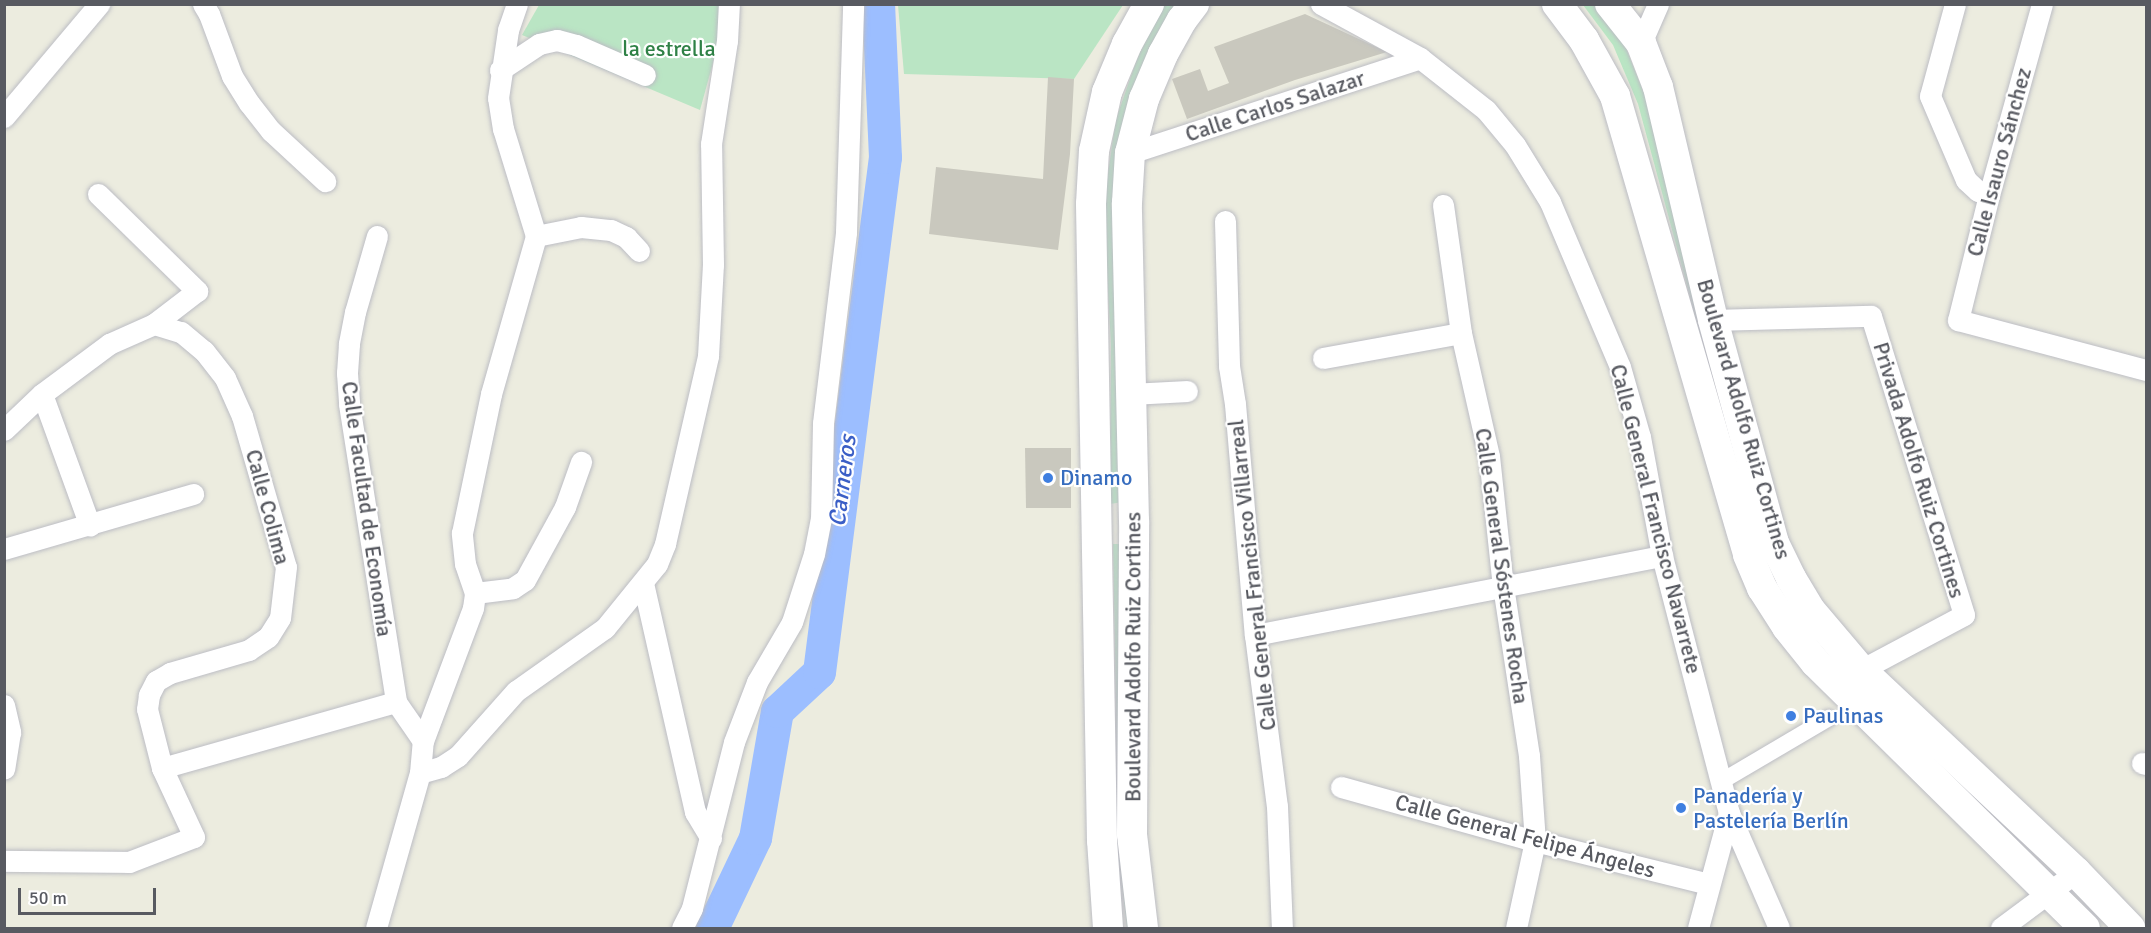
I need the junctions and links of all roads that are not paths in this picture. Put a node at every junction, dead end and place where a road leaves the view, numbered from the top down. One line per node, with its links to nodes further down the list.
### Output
1 (99, 4): 18 (street)
2 (203, 4): 20 (street)
3 (517, 4): 16 (street)
4 (729, 4): 46 (street)
5 (853, 4): 61 (street)
6 (1149, 4): 42 (main road, Boulevard Adolfo Ruiz Cortines)
7 (1194, 4): 19 (main road, Boulevard Adolfo Ruiz Cortines)
8 (1321, 4): 15 (street, Calle General Francisco Navarrete)
9 (1557, 4): 34 (main road, Boulevard Adolfo Ruiz Cortines)
10 (1610, 4): 14 (main road, Boulevard Adolfo Ruiz Cortines)
11 (1658, 4): 14 (street)
12 (1955, 4): 22 (street)
13 (2042, 4): 22 (street, Calle Isauro Sánchez)
14 (1641, 44): 28 (main road, Boulevard Adolfo Ruiz Cortines)
15 (1420, 58): 19 (street, Calle Carlos Salazar); 45 (street, Calle General Francisco Navarrete)
16 (500, 70): 17 (street); 25 (street)
17 (645, 75)
18 (4, 117)
19 (1130, 153): 37 (main road, Boulevard Adolfo Ruiz Cortines)
20 (325, 181)
21 (98, 194): 29 (street)
22 (1989, 195): 33 (street, Calle Isauro Sánchez)
23 (1443, 205): 30 (street, Calle General Sóstenes Rocha)
24 (1225, 221): 49 (street, Calle General Francisco Villarreal)
25 (536, 236): 27 (street); 48 (street)
26 (377, 237): 51 (street, Calle Facultad de Economía)
27 (639, 251)
28 (1713, 320): 32 (main road, Boulevard Adolfo Ruiz Cortines); 50 (street, Privada Adolfo Ruiz Cortines)
29 (154, 324): 36 (street); 55 (street, Calle Colima)
30 (1461, 333): 31 (street); 47 (street, Calle General Sóstenes Rocha)
31 (1323, 358)
32 (1726, 367): 34 (main road); 50 (main road, Boulevard Adolfo Ruiz Cortines)
33 (2146, 370)
34 (1695, 375): 66 (main road, Boulevard Adolfo Ruiz Cortines)
35 (1187, 391): 37 (street)
36 (42, 394): 38 (street); 43 (street)
37 (1131, 394): 41 (main road, Boulevard Adolfo Ruiz Cortines)
38 (4, 430)
39 (581, 462): 48 (street)
40 (194, 494): 43 (street)
41 (1134, 521): 42 (main road); 70 (main road, Boulevard Adolfo Ruiz Cortines)
42 (1095, 522): 69 (main road, Boulevard Adolfo Ruiz Cortines)
43 (90, 526): 44 (street)
44 (4, 549)
45 (1662, 556): 47 (street); 58 (street, Calle General Francisco Navarrete)
46 (643, 583): 57 (street); 61 (street)
47 (1503, 586): 49 (street); 62 (street, Calle General Sóstenes Rocha)
48 (475, 593): 54 (street)
49 (1255, 635): 71 (street, Calle General Francisco Villarreal)
50 (1861, 670): 64 (main road, Boulevard Adolfo Ruiz Cortines)
51 (396, 702): 54 (street, Calle Facultad de Economía); 55 (street)
52 (4, 705): 56 (street)
53 (1829, 718): 58 (street)
54 (423, 741): 57 (street)
55 (162, 768): 63 (street)
56 (4, 769)
57 (420, 773): 67 (street)
58 (1722, 781): 60 (street, Calle General Francisco Navarrete)
59 (1341, 787): 62 (street, Calle General Felipe Ángeles)
60 (1729, 813): 65 (street); 74 (street, Calle General Francisco Navarrete)
61 (711, 839): 68 (street)
62 (1535, 841): 65 (street, Calle General Felipe Ángeles); 72 (street, Calle General Sóstenes Rocha)
63 (4, 861)
64 (2076, 872): 66 (street); 77 (main road, Boulevard Adolfo Ruiz Cortines)
65 (1709, 884): 73 (street)
66 (2049, 892): 75 (street); 76 (main road, Boulevard Adolfo Ruiz Cortines)
67 (376, 928)
68 (682, 928)
69 (1108, 928)
70 (1143, 928)
71 (1282, 928)
72 (1516, 928)
73 (1698, 928)
74 (1779, 928)
75 (2001, 928)
76 (2085, 928)
77 (2130, 928)

